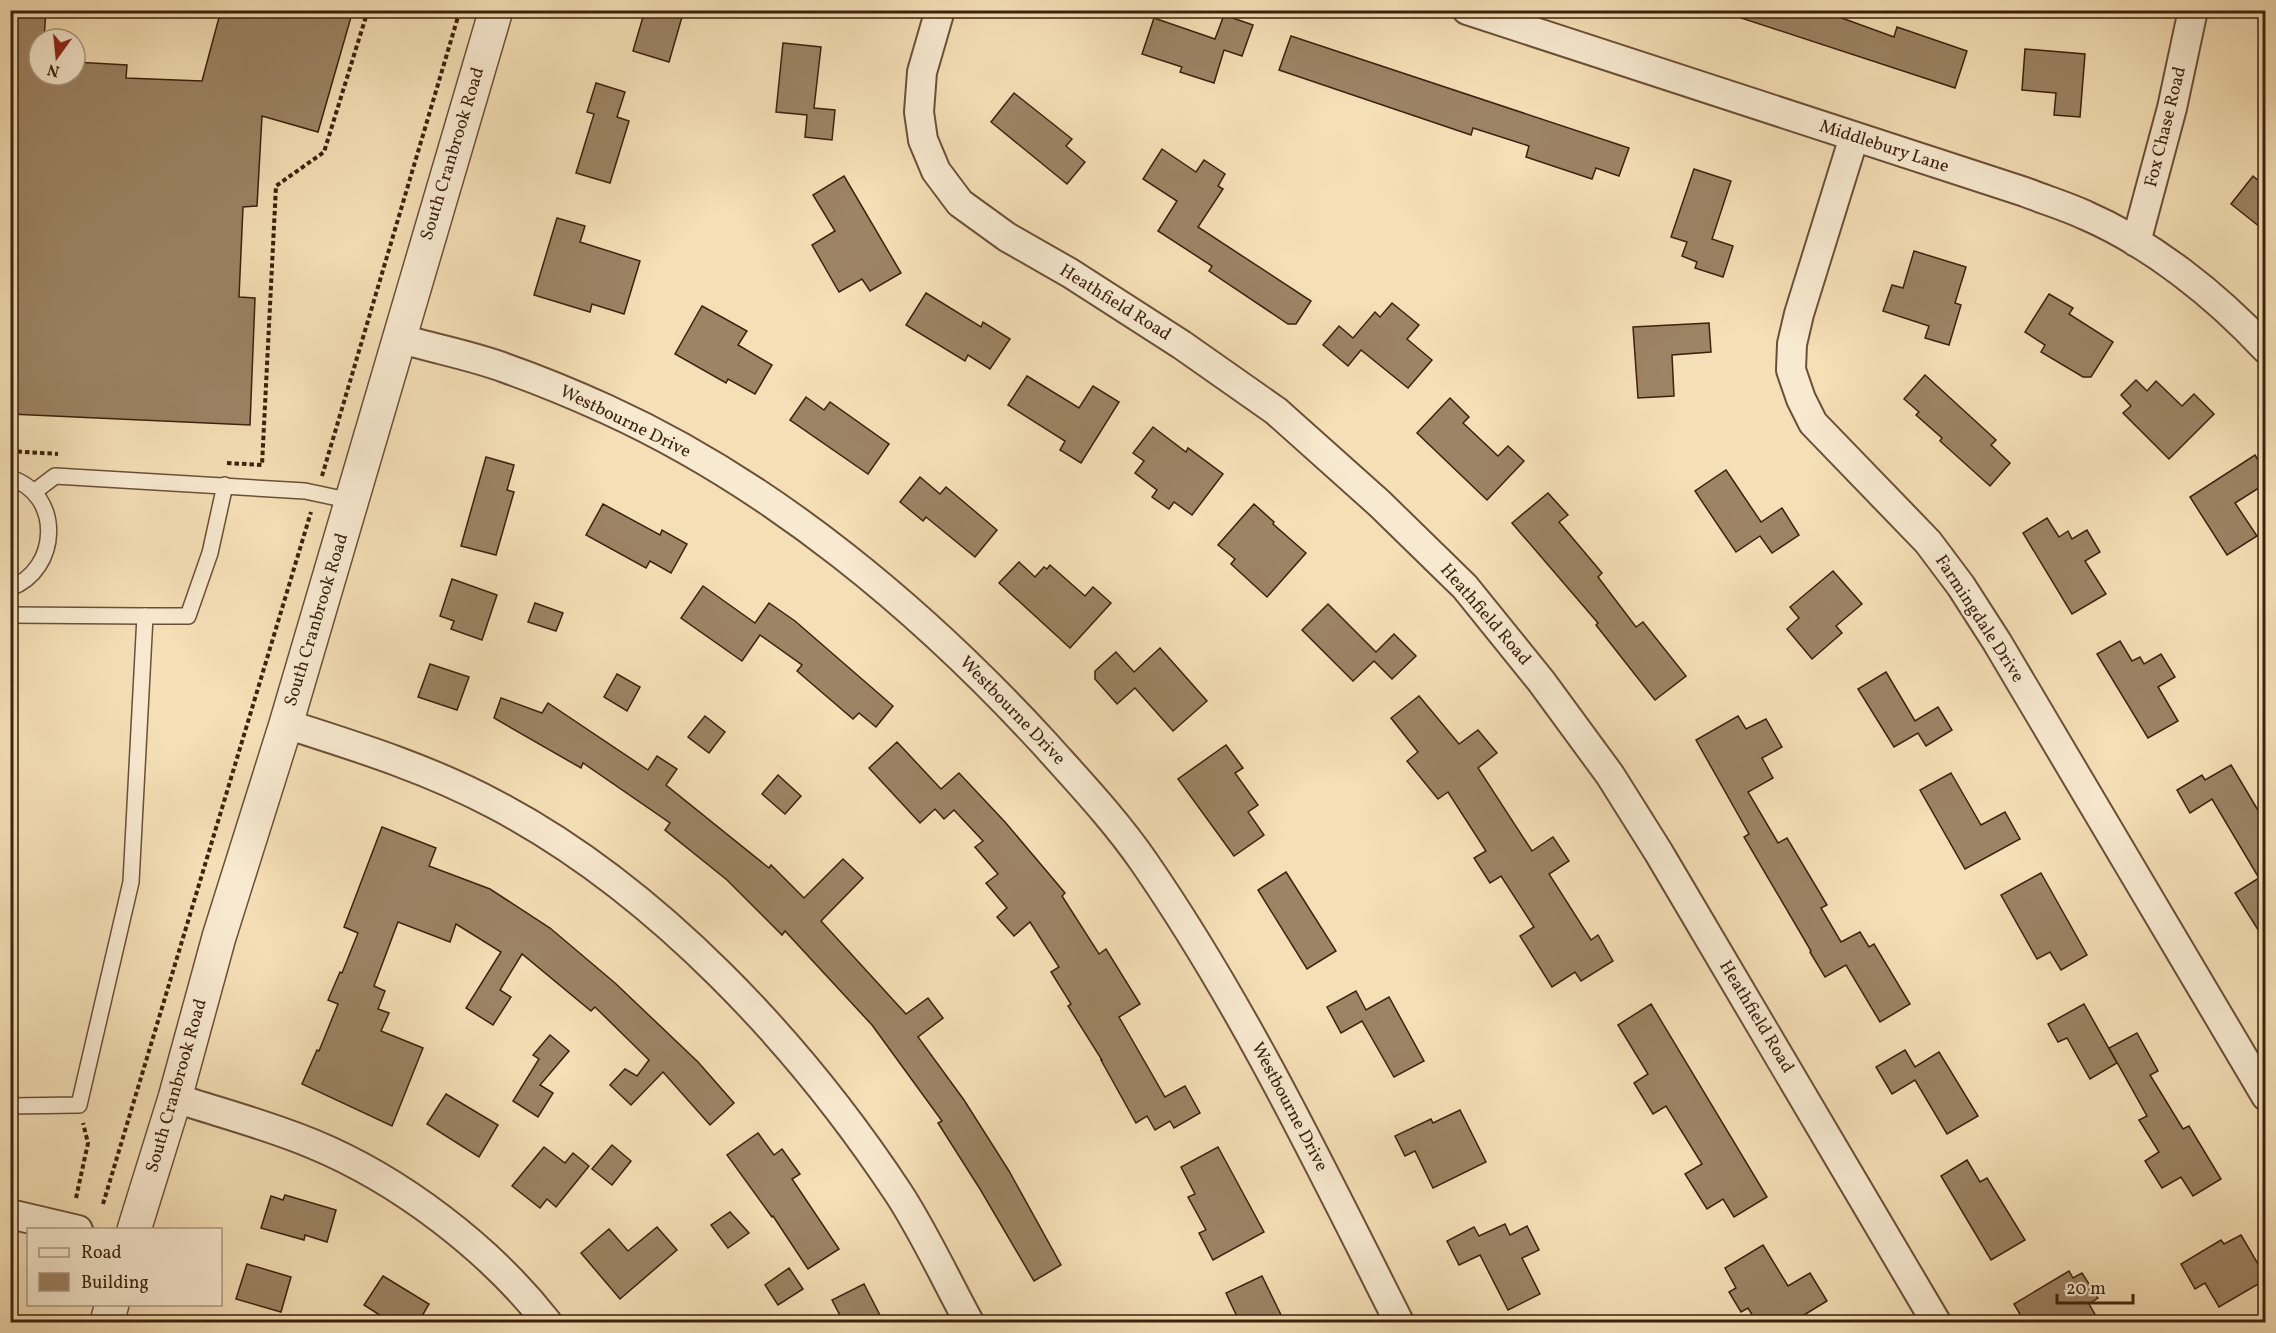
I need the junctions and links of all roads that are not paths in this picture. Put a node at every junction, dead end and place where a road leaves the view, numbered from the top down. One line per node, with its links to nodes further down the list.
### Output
1 (496, 10): 7 (street, South Cranbrook Road)
2 (940, 10): 28 (street, Heathfield Road)
3 (1467, 10): 5 (street, Middlebury Lane)
4 (2193, 10): 6 (street, Fox Chase Road)
5 (1854, 137): 6 (street, Middlebury Lane); 17 (street, Farmingdale Drive)
6 (2136, 242): 8 (street, Middlebury Lane)
7 (399, 338): 12 (street, South Cranbrook Road); 27 (street, Westbourne Drive)
8 (2265, 349)
9 (10, 478): 11 (lane)
10 (225, 484): 11 (lane); 12 (lane); 15 (lane)
11 (34, 492): 13 (lane)
12 (352, 501): 16 (street, South Cranbrook Road)
13 (10, 588)
14 (10, 615): 15 (lane)
15 (145, 616): 19 (lane)
16 (286, 724): 18 (street, South Cranbrook Road); 26 (street)
17 (2265, 1096)
18 (174, 1098): 22 (street, South Cranbrook Road); 25 (street)
19 (10, 1106)
20 (10, 1214): 21 (street)
21 (70, 1228)
22 (135, 1228)
23 (112, 1306): 24 (street)
24 (107, 1323)
25 (547, 1323)
26 (969, 1323)
27 (1399, 1323)
28 (1936, 1323)

